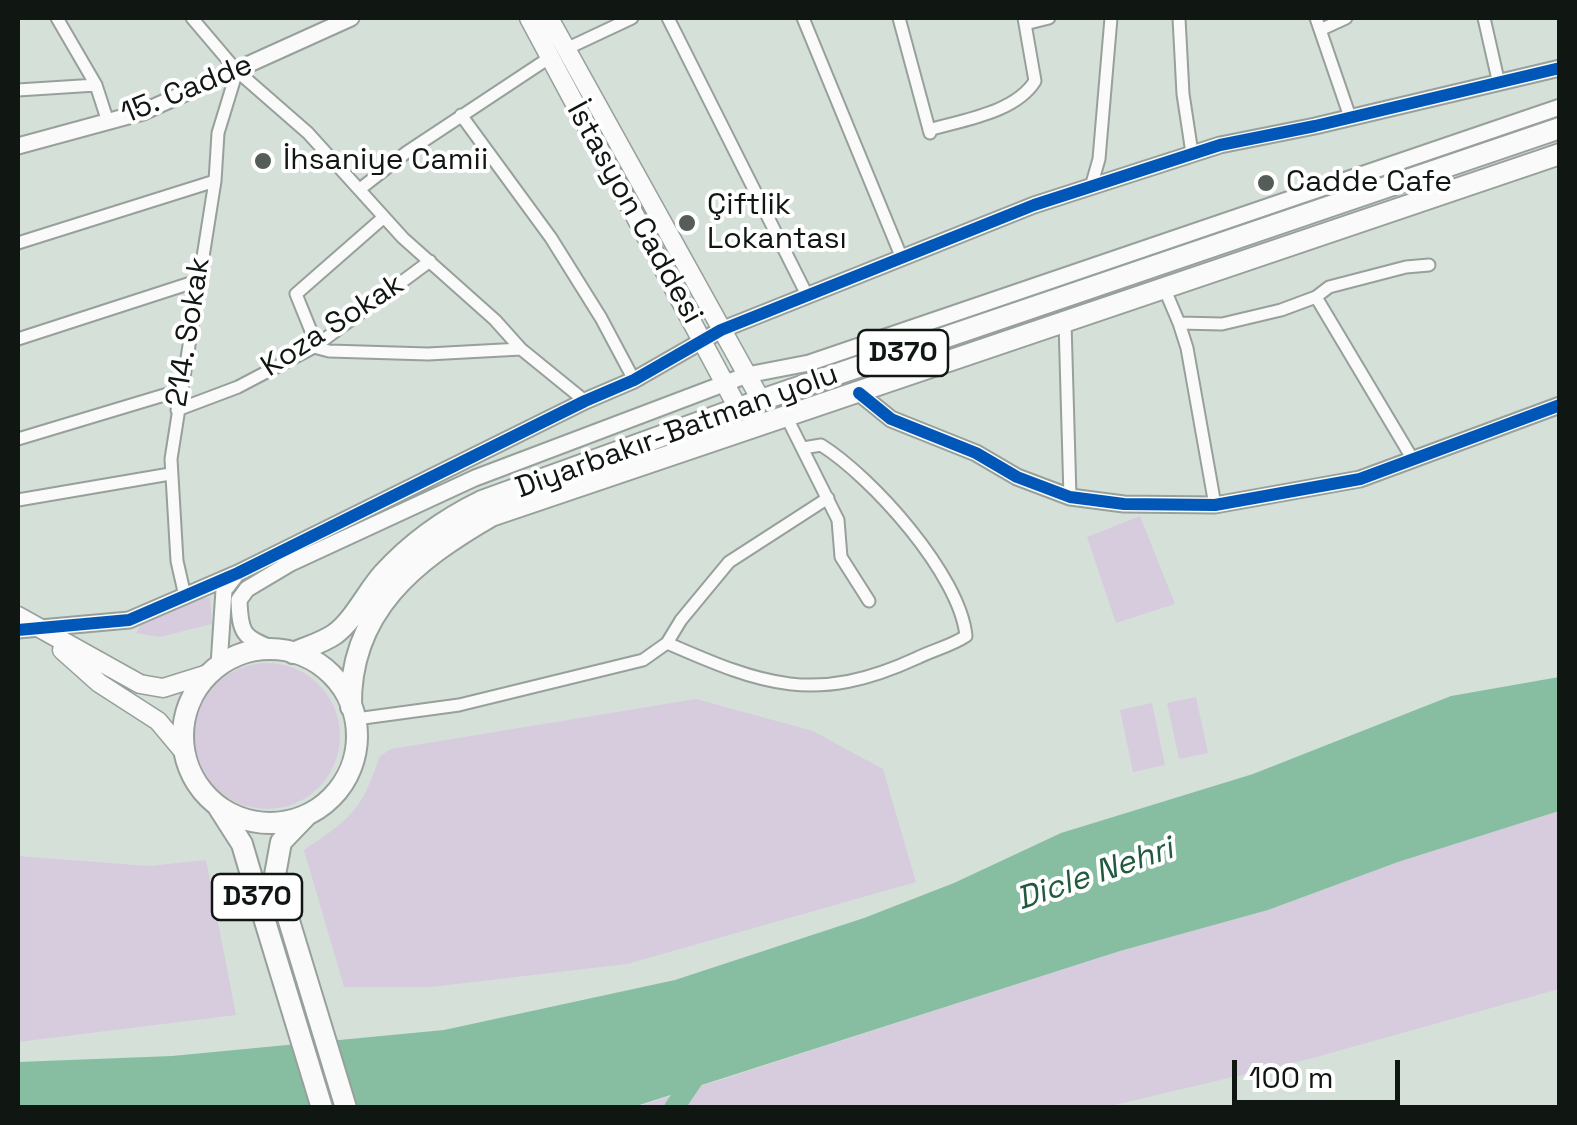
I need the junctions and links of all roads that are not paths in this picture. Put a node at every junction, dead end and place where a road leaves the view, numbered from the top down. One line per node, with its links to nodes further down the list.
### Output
1 (57, 18): 21 (street)
2 (192, 18): 19 (street)
3 (351, 18): 19 (street, 15. Cadde)
4 (529, 18): 17 (main road, İstasyon Caddesi)
5 (549, 18): 17 (main road, İstasyon Caddesi)
6 (632, 18): 17 (street)
7 (668, 18): 41 (street)
8 (803, 18): 36 (street)
9 (899, 18): 15 (street)
10 (1049, 18): 15 (street)
11 (1111, 18): 32 (street)
12 (1179, 18): 29 (street)
13 (1346, 18): 16 (street)
14 (1484, 18): 20 (street)
15 (1024, 21)
16 (1318, 24): 25 (street)
17 (558, 53): 24 (street); 45 (main road, İstasyon Caddesi)
18 (1560, 68): 20 (street)
19 (237, 71): 26 (street, 15. Cadde); 31 (street, 214. Sokak); 33 (street)
20 (1499, 84): 25 (street)
21 (96, 85): 22 (street); 26 (street)
22 (18, 90)
23 (1560, 106): 49 (street)
24 (461, 114): 33 (street); 50 (street)
25 (1350, 117): 29 (street)
26 (108, 122): 28 (street, 15. Cadde)
27 (1560, 128): 54 (highway, Diyarbakır-Batman yolu / D370)
28 (18, 146)
29 (1192, 153): 32 (street)
30 (1560, 154): 40 (highway, Diyarbakır-Batman yolu / D370)
31 (215, 181): 35 (street); 39 (street, 214. Sokak)
32 (1091, 187): 36 (street)
33 (360, 189): 34 (street)
34 (384, 217): 37 (street); 47 (street)
35 (18, 242)
36 (900, 256): 41 (street)
37 (430, 261): 47 (street, Koza Sokak); 48 (street)
38 (1430, 266): 42 (street)
39 (197, 281): 46 (street); 52 (street, 214. Sokak)
40 (1165, 290): 43 (highway, Diyarbakır-Batman yolu / D370); 44 (street)
41 (806, 294): 45 (street)
42 (1316, 297): 44 (street); 62 (street)
43 (1065, 322): 53 (highway, Diyarbakır-Batman yolu / D370); 64 (street)
44 (1179, 323): 67 (street)
45 (712, 335): 49 (main road, İstasyon Caddesi); 50 (street); 51 (main road, İstasyon Caddesi)
46 (18, 340)
47 (314, 347): 48 (street); 57 (street, Koza Sokak)
48 (521, 349): 55 (street)
49 (746, 375): 51 (street); 54 (main road, İstasyon Caddesi)
50 (634, 380): 55 (street)
51 (725, 384): 58 (main road, İstasyon Caddesi); 75 (street)
52 (181, 390): 57 (street, 214. Sokak); 60 (street)
53 (860, 393): 59 (highway, Diyarbakır-Batman yolu / D370); 64 (street)
54 (761, 400): 58 (highway, Diyarbakır-Batman yolu / D370)
55 (585, 401): 68 (street)
56 (1560, 405): 62 (street)
57 (177, 410): 63 (street, 214. Sokak)
58 (739, 410): 75 (highway, Diyarbakır-Batman yolu / D370)
59 (786, 416): 61 (street); 77 (highway, Diyarbakır-Batman yolu / D370)
60 (18, 439)
61 (803, 448): 65 (street); 74 (street)
62 (1412, 458): 67 (street)
63 (170, 474): 66 (street); 69 (street, 214. Sokak)
64 (1070, 497): 67 (street)
65 (828, 498): 70 (street); 74 (street)
66 (18, 500)
67 (1215, 504)
68 (238, 573): 69 (street); 76 (street)
69 (184, 596): 73 (street)
70 (869, 601)
71 (18, 616): 73 (main road)
72 (18, 630): 73 (street)
73 (39, 630): 76 (main road); 78 (main road)
74 (667, 642): 77 (street)
75 (283, 651): 76 (highway); 77 (highway)
76 (215, 669): 78 (highway)
77 (354, 713): 80 (highway)
78 (184, 752): 79 (highway)
79 (217, 805): 80 (highway); 81 (highway, D370)
80 (307, 816): 82 (highway, D370)
81 (322, 1108)
82 (346, 1108)

